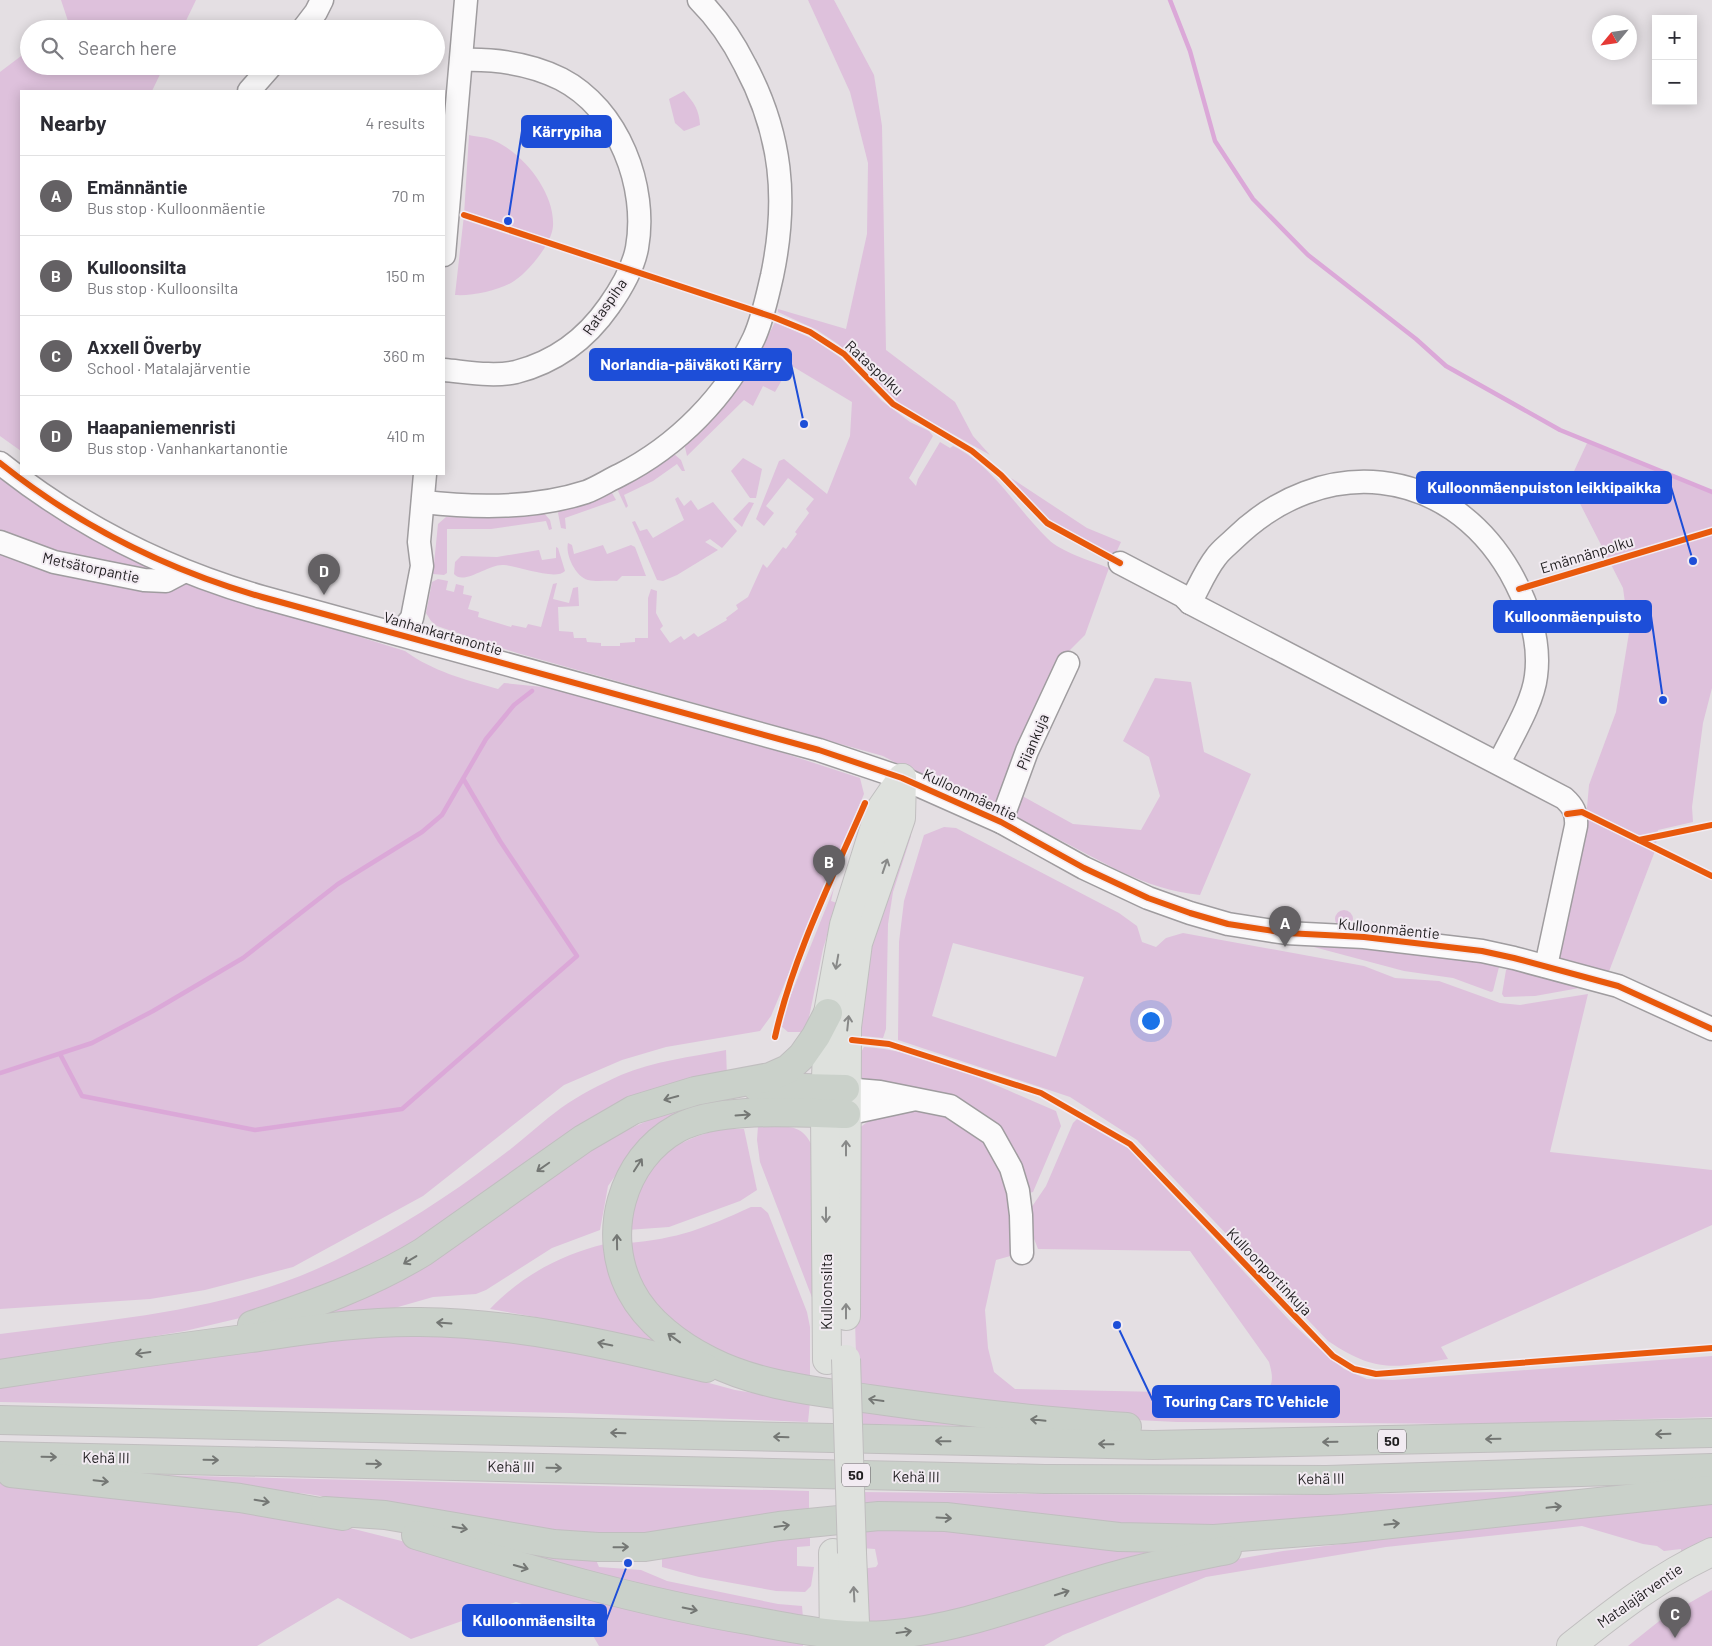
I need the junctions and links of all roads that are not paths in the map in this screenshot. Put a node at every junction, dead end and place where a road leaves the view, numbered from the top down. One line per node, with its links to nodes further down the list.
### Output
1 (322, 0): 4 (street)
2 (466, 0): 5 (street)
3 (699, 0): 12 (street)
4 (310, 20)
5 (462, 60): 8 (street); 9 (street, Rataspiha)
6 (263, 75): 7 (street)
7 (250, 90)
8 (445, 244)
9 (445, 370)
10 (0, 463): 15 (street, Vanhankartanontie)
11 (425, 475): 12 (street)
12 (423, 502): 17 (street)
13 (0, 542): 15 (street, Metsätorpantie)
14 (1120, 562): 16 (street)
15 (183, 572): 17 (street, Vanhankartanontie)
16 (1190, 604): 19 (street); 19 (street)
17 (399, 634): 20 (street, Vanhankartanontie)
18 (1068, 663): 21 (street, Piiankuja)
19 (1499, 763): 22 (street)
20 (902, 778): 21 (street, Kulloonmäentie); 23 (main road, Kulloonsilta, one-way to 23); 26 (main road, Kulloonsilta, one-way to 20)
21 (1001, 822): 22 (street, Kulloonmäentie)
22 (1546, 966): 24 (street, Kulloonmäentie)
23 (828, 1013): 25 (highway); 26 (main road, Kulloonsilta)
24 (1712, 1029)
25 (719, 1087): 26 (highway); 28 (highway, one-way to 28)
26 (835, 1101): 27 (street); 30 (highway, one-way to 26); 41 (main road, Kulloonsilta)
27 (1022, 1253)
28 (191, 1346): 29 (highway, one-way to 29); 30 (highway, one-way to 28)
29 (0, 1374)
30 (754, 1379): 33 (highway, one-way to 30)
31 (0, 1420): 33 (highway, 50, one-way to 31)
32 (1712, 1433): 33 (highway, 50, one-way to 33)
33 (1242, 1444)
34 (0, 1456): 35 (highway, Kehä III / 50, one-way to 35)
35 (1712, 1468)
36 (0, 1472): 38 (highway, one-way to 38)
37 (1712, 1490): 39 (highway, one-way to 37)
38 (325, 1511): 39 (highway, one-way to 39); 41 (highway, one-way to 41)
39 (1344, 1529): 41 (highway, one-way to 39)
40 (1712, 1552): 42 (main road, Matalajärventie)
41 (845, 1640)
42 (1571, 1646)

